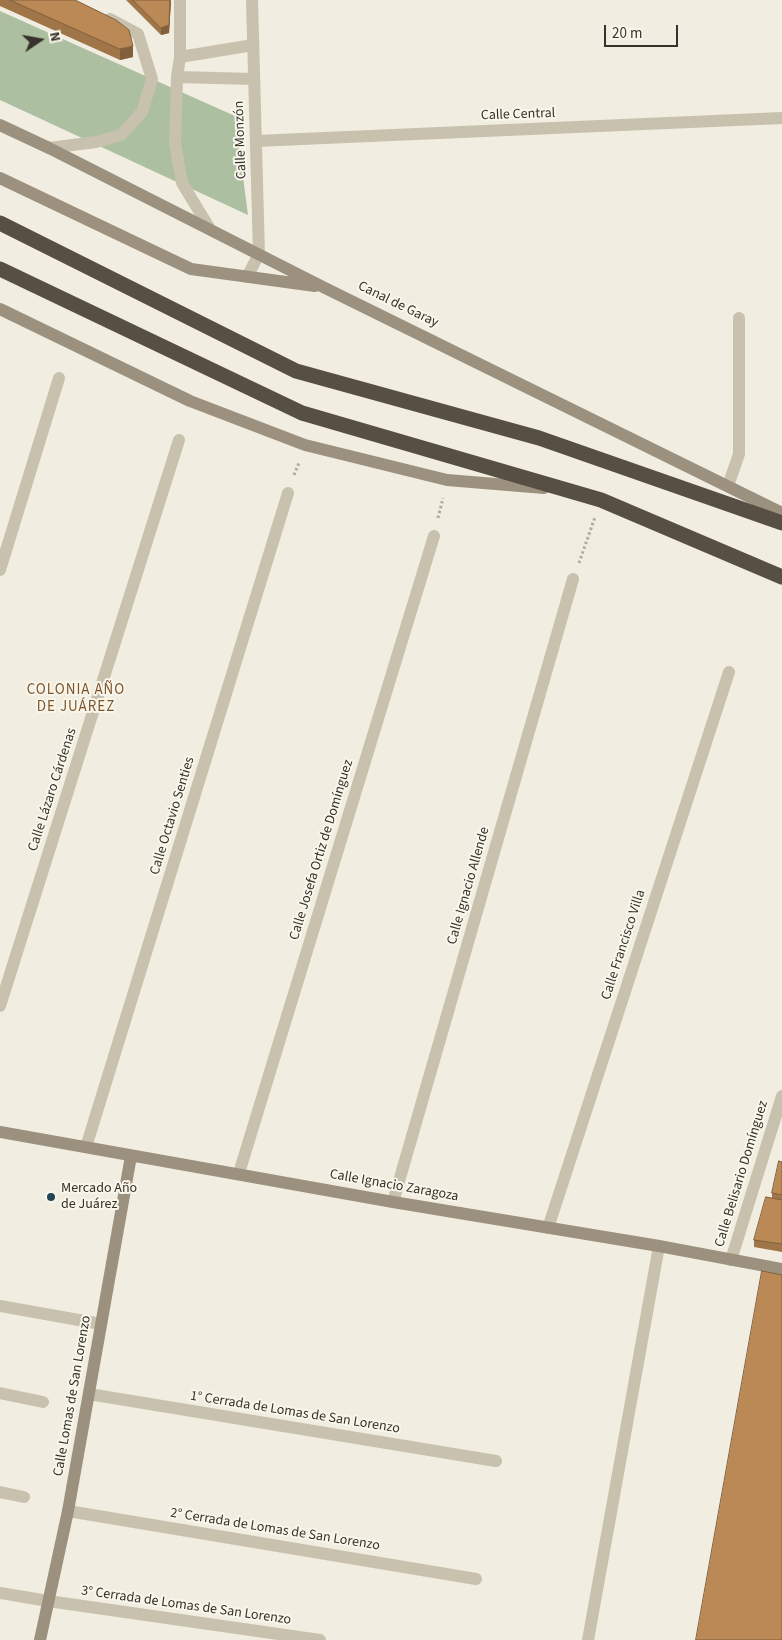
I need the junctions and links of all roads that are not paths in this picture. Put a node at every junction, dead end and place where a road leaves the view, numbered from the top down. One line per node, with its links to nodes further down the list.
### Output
1 (180, 0): 5 (street)
2 (252, 0): 4 (street, Calle Monzón)
3 (98, 13): 11 (street)
4 (253, 46): 5 (street); 7 (street, Calle Monzón)
5 (180, 57): 6 (street)
6 (177, 77): 7 (street); 14 (street)
7 (254, 79): 10 (street, Calle Monzón)
8 (782, 118): 10 (street, Calle Central)
9 (0, 125): 11 (main road, Canal de Garay)
10 (256, 141): 15 (street, Calle Monzón)
11 (49, 148): 14 (main road, Canal de Garay)
12 (0, 178): 17 (main road)
13 (0, 223): 27 (highway)
14 (210, 230): 15 (main road, Canal de Garay)
15 (259, 254): 17 (street, Calle Monzón); 18 (main road, Canal de Garay)
16 (0, 269): 24 (highway)
17 (247, 277): 18 (main road)
18 (325, 288): 23 (main road, Canal de Garay)
19 (0, 310): 24 (main road)
20 (739, 318): 23 (street)
21 (59, 378): 29 (street)
22 (179, 440): 33 (street, Calle Lázaro Cárdenas)
23 (728, 486): 26 (main road, Canal de Garay)
24 (568, 490): 30 (highway)
25 (288, 493): 36 (street, Calle Octavio Senties)
26 (782, 514)
27 (782, 523)
28 (434, 536): 38 (street, Calle Josefa Ortiz de Domínguez)
29 (0, 570)
30 (782, 577)
31 (573, 579): 39 (street, Calle Ignacio Allende)
32 (728, 672): 40 (street, Calle Francisco Villa)
33 (0, 1006)
34 (782, 1096): 42 (street, Calle Belisario Domínguez)
35 (0, 1132): 36 (main road, Calle Ignacio Zaragoza)
36 (86, 1147): 37 (main road, Calle Ignacio Zaragoza)
37 (131, 1156): 38 (main road, Calle Ignacio Zaragoza); 45 (main road, Calle Lomas de San Lorenzo)
38 (239, 1173): 39 (main road, Calle Ignacio Zaragoza)
39 (393, 1202): 40 (main road, Calle Ignacio Zaragoza)
40 (548, 1228): 41 (main road, Calle Ignacio Zaragoza)
41 (659, 1246): 42 (main road, Calle Ignacio Zaragoza); 58 (street)
42 (730, 1260): 43 (main road, Calle Ignacio Zaragoza)
43 (782, 1269)
44 (0, 1306): 45 (street)
45 (101, 1324): 47 (main road, Calle Lomas de San Lorenzo)
46 (0, 1394): 48 (street)
47 (89, 1394): 49 (street, 1° Cerrada de Lomas de San Lorenzo); 52 (main road, Calle Lomas de San Lorenzo)
48 (43, 1402)
49 (496, 1461)
50 (0, 1492): 51 (street)
51 (24, 1497)
52 (68, 1511): 53 (street, 2° Cerrada de Lomas de San Lorenzo); 55 (main road, Calle Lomas de San Lorenzo)
53 (476, 1579)
54 (0, 1593): 55 (street, 3° Cerrada de Lomas de San Lorenzo)
55 (48, 1601): 56 (main road, Calle Lomas de San Lorenzo); 57 (street, 3° Cerrada de Lomas de San Lorenzo)
56 (40, 1640)
57 (320, 1640)
58 (588, 1640)

